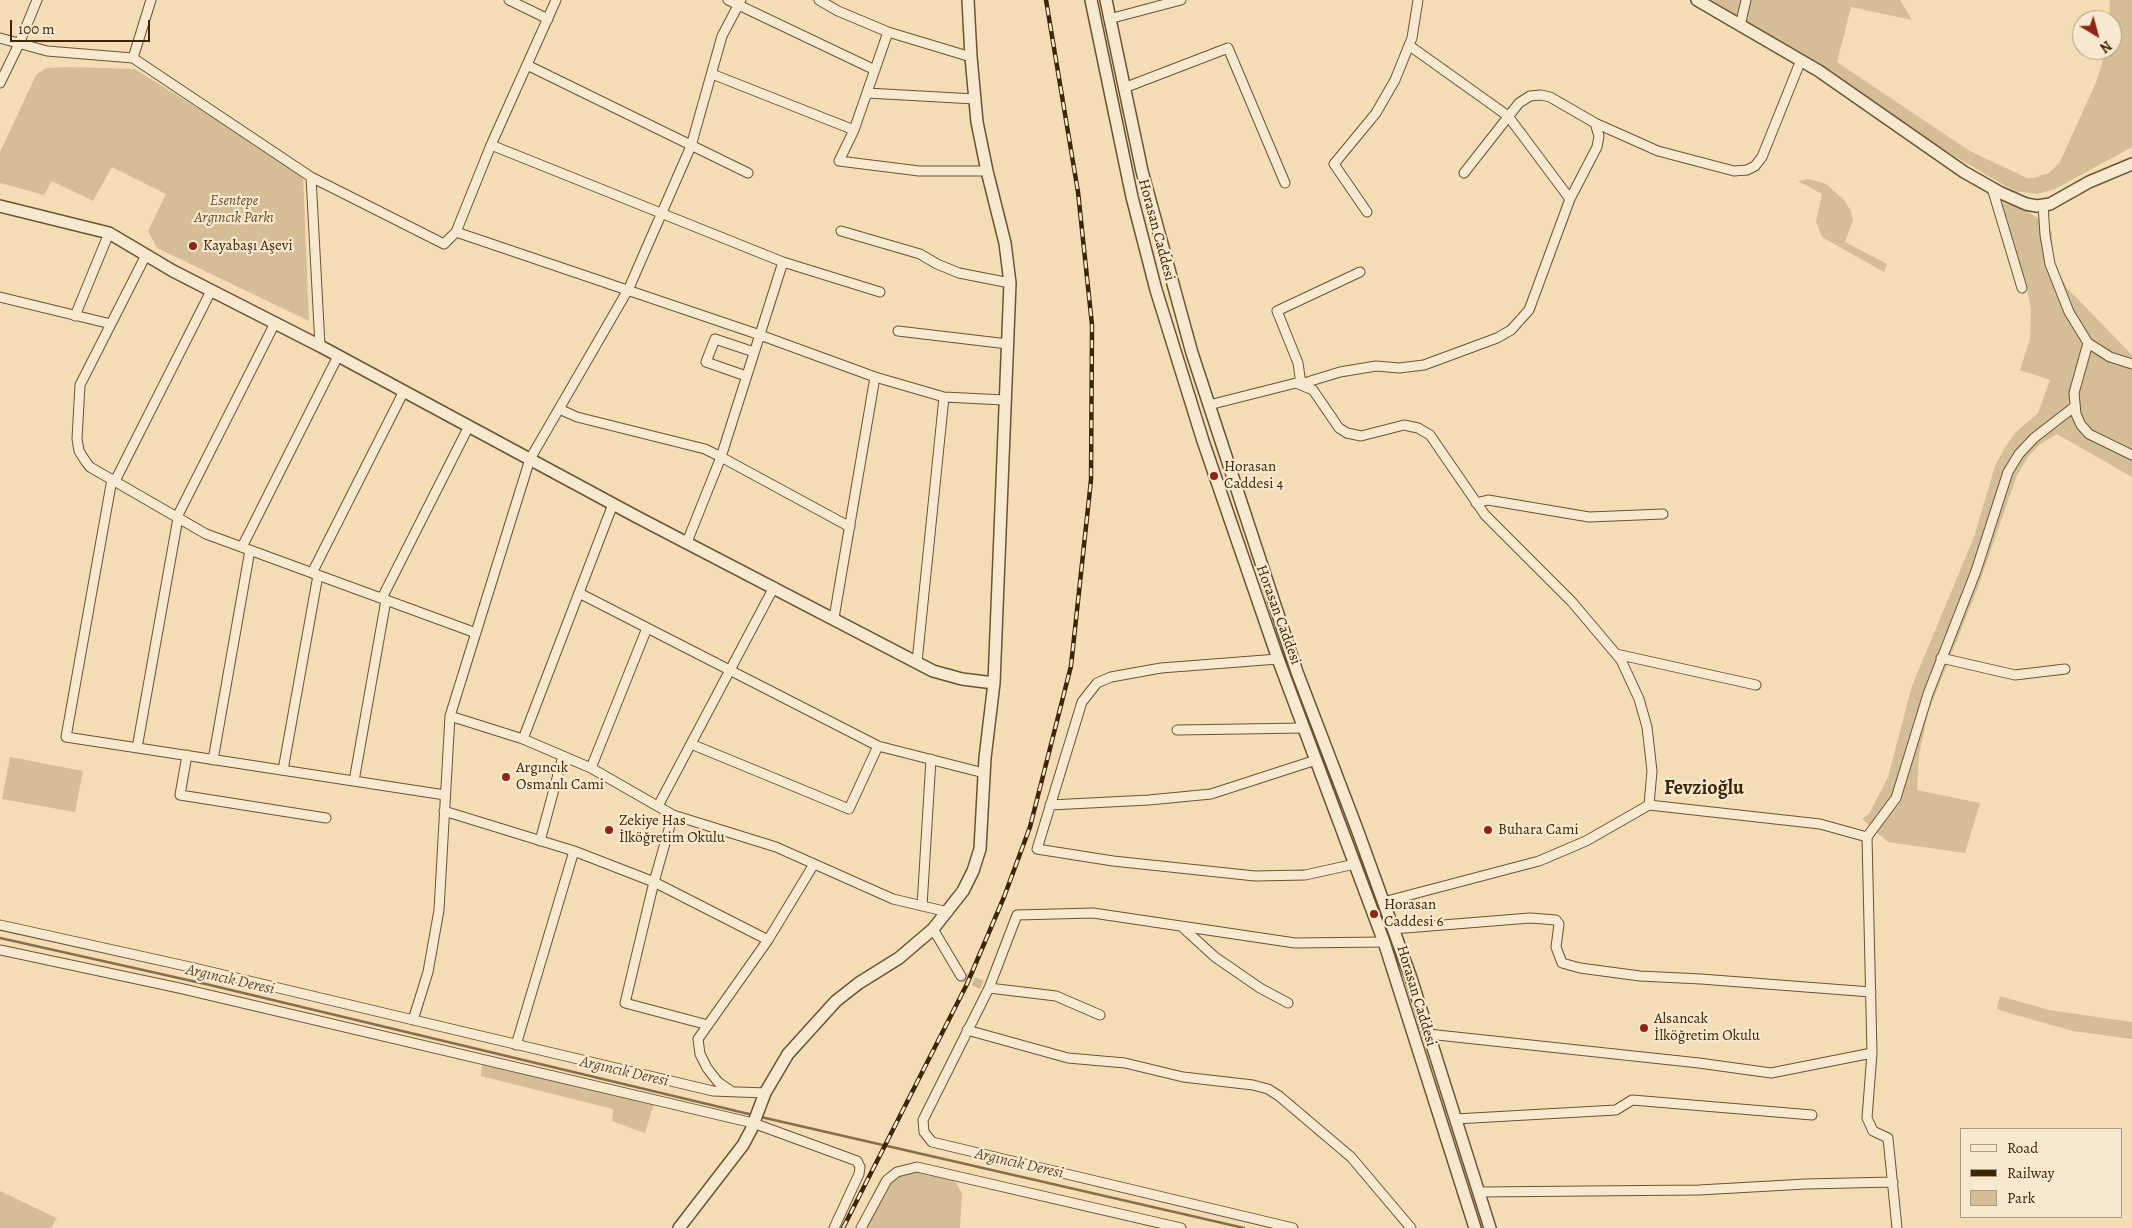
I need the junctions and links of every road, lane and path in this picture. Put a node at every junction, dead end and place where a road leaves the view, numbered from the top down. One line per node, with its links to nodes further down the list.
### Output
1 (37, 0): 20 (street)
2 (151, 0): 23 (street)
3 (509, 0): 15 (street)
4 (556, 0): 15 (street)
5 (728, 0): 14 (street)
6 (819, 0): 18 (street)
7 (968, 0): 22 (street)
8 (1091, 0): 102 (street, Horasan Caddesi)
9 (1106, 0): 16 (street, Horasan Caddesi)
10 (1181, 0): 16 (street)
11 (1418, 0): 21 (street)
12 (1697, 0): 17 (street)
13 (1746, 0): 17 (street)
14 (740, 2): 26 (street); 27 (street)
15 (548, 19): 25 (street)
16 (1109, 19): 29 (street, Horasan Caddesi)
17 (1740, 26): 24 (street)
18 (888, 32): 22 (street); 26 (street)
19 (0, 38): 20 (street)
20 (19, 44): 23 (street); 28 (street)
21 (1410, 46): 32 (street); 47 (street)
22 (970, 57): 31 (street)
23 (133, 58): 41 (street)
24 (1800, 60): 33 (street); 43 (street)
25 (527, 65): 35 (street); 36 (street)
26 (875, 70): 30 (street)
27 (712, 74): 34 (street); 36 (street)
28 (0, 83)
29 (1124, 88): 42 (street); 78 (street, Horasan Caddesi)
30 (867, 93): 31 (street); 34 (street)
31 (974, 99): 38 (street)
32 (1508, 116): 33 (street); 40 (street); 44 (street)
33 (1595, 123): 44 (street)
34 (854, 130): 38 (street)
35 (491, 145): 48 (street); 50 (street)
36 (691, 146): 39 (street); 48 (street)
37 (2132, 164): 45 (street)
38 (987, 171): 55 (street)
39 (748, 173)
40 (1464, 173)
41 (311, 177): 50 (street); 68 (street)
42 (1285, 183)
43 (1992, 188): 45 (street); 56 (street)
44 (1570, 199): 74 (street)
45 (2044, 205): 66 (street)
46 (0, 206): 51 (street)
47 (1367, 212)
48 (661, 215): 53 (street); 57 (street)
49 (841, 231): 55 (street)
50 (456, 232): 57 (street)
51 (109, 233): 52 (street); 61 (street)
52 (146, 255): 58 (street); 62 (street)
53 (783, 262): 59 (street); 65 (street)
54 (1360, 272): 74 (street)
55 (1010, 283): 67 (street)
56 (2022, 288)
57 (628, 290): 65 (street); 80 (street)
58 (212, 291): 63 (street); 85 (street)
59 (880, 292)
60 (0, 297): 61 (street)
61 (75, 316): 62 (street)
62 (111, 324): 85 (street)
63 (275, 324): 68 (street); 89 (street)
64 (898, 331): 67 (street)
65 (760, 335): 69 (street); 73 (street)
66 (2088, 343): 71 (street); 79 (street)
67 (1008, 344): 77 (street)
68 (320, 346): 70 (street)
69 (754, 352): 72 (street); 72 (street)
70 (338, 356): 75 (street); 92 (street)
71 (2132, 364)
72 (746, 376): 83 (street)
73 (875, 377): 76 (street); 90 (street)
74 (1300, 384): 78 (street); 86 (street)
75 (404, 391): 81 (street); 93 (street)
76 (944, 397): 77 (street); 103 (street)
77 (1004, 400): 106 (street)
78 (1209, 405): 137 (street, Horasan Caddesi)
79 (2074, 407): 82 (street); 101 (street)
80 (559, 409): 83 (street); 84 (street)
81 (469, 426): 84 (street); 96 (street)
82 (2132, 455)
83 (721, 457): 90 (street); 91 (street)
84 (530, 459): 87 (street); 99 (street)
85 (114, 480): 89 (street); 114 (street)
86 (1476, 503): 88 (street); 100 (street)
87 (613, 504): 91 (street); 95 (street)
88 (1663, 514)
89 (177, 517): 92 (street); 114 (street)
90 (850, 527): 97 (street)
91 (688, 542): 94 (street)
92 (246, 548): 93 (street); 118 (street)
93 (315, 574): 96 (street); 121 (street)
94 (774, 587): 97 (street); 105 (street)
95 (579, 593): 98 (street); 111 (street)
96 (384, 599): 99 (street); 123 (street)
97 (834, 618): 103 (street)
98 (647, 628): 105 (street); 120 (street)
99 (476, 633): 108 (street)
100 (1616, 654): 107 (street); 126 (street)
101 (1941, 658): 104 (street); 131 (street)
102 (1278, 659): 109 (street, Horasan Caddesi); 125 (street)
103 (917, 662): 106 (street)
104 (2065, 669)
105 (729, 671): 112 (street); 113 (street)
106 (994, 684): 122 (street)
107 (1756, 684)
108 (450, 716): 111 (street); 124 (street)
109 (1304, 728): 110 (street); 119 (street, Horasan Caddesi)
110 (1177, 730)
111 (522, 739): 116 (street)
112 (691, 744): 113 (street); 127 (street)
113 (878, 746): 117 (street)
114 (137, 748): 115 (street)
115 (187, 755): 118 (street); 130 (street)
116 (563, 756): 120 (street); 132 (street)
117 (931, 759): 122 (street); 138 (street)
118 (213, 760): 121 (street)
119 (1316, 760): 125 (street); 135 (street, Horasan Caddesi)
120 (591, 768): 127 (street)
121 (283, 770): 123 (street)
122 (984, 773): 139 (street)
123 (354, 781): 124 (street)
124 (445, 795): 128 (street)
125 (1050, 805): 135 (street)
126 (1649, 805): 131 (street); 137 (street)
127 (658, 806): 129 (street)
128 (444, 811): 132 (street); 152 (street)
129 (673, 814): 134 (street); 136 (street)
130 (326, 818)
131 (1867, 837): 149 (street)
132 (540, 841): 133 (street)
133 (574, 851): 136 (street); 156 (street)
134 (814, 864): 138 (street); 144 (street)
135 (1355, 864): 145 (street, Horasan Caddesi)
136 (654, 882): 144 (street); 153 (street)
137 (1384, 902): 143 (street, Horasan Caddesi)
138 (922, 906): 139 (street)
139 (948, 912): 142 (street)
140 (0, 925): 152 (street)
141 (1181, 926): 145 (street); 148 (street); 150 (street)
142 (933, 929): 147 (street); 159 (street)
143 (1393, 929): 149 (street); 155 (street, Horasan Caddesi)
144 (768, 940): 153 (street)
145 (1384, 942): 171 (street, Horasan Caddesi)
146 (0, 950): 162 (street)
147 (961, 976)
148 (989, 988): 151 (street); 154 (street)
149 (1871, 992): 157 (street)
150 (1288, 1003)
151 (1100, 1015)
152 (414, 1020): 156 (street)
153 (708, 1025): 158 (street)
154 (967, 1030): 169 (street); 170 (street)
155 (1428, 1034): 157 (street); 161 (street, Horasan Caddesi)
156 (516, 1045): 158 (street)
157 (1872, 1053): 163 (street)
158 (732, 1092): 159 (street)
159 (762, 1098): 162 (street)
160 (1812, 1115): 161 (street)
161 (1456, 1119): 164 (street, Horasan Caddesi)
162 (754, 1121): 165 (street); 166 (street)
163 (1893, 1182): 164 (street); 173 (street)
164 (1479, 1192): 172 (street, Horasan Caddesi)
165 (679, 1228)
166 (834, 1228)
167 (861, 1228): 168 (street)
168 (1181, 1228)
169 (1292, 1228)
170 (1411, 1228)
171 (1475, 1228)
172 (1490, 1228)
173 (1897, 1228)

